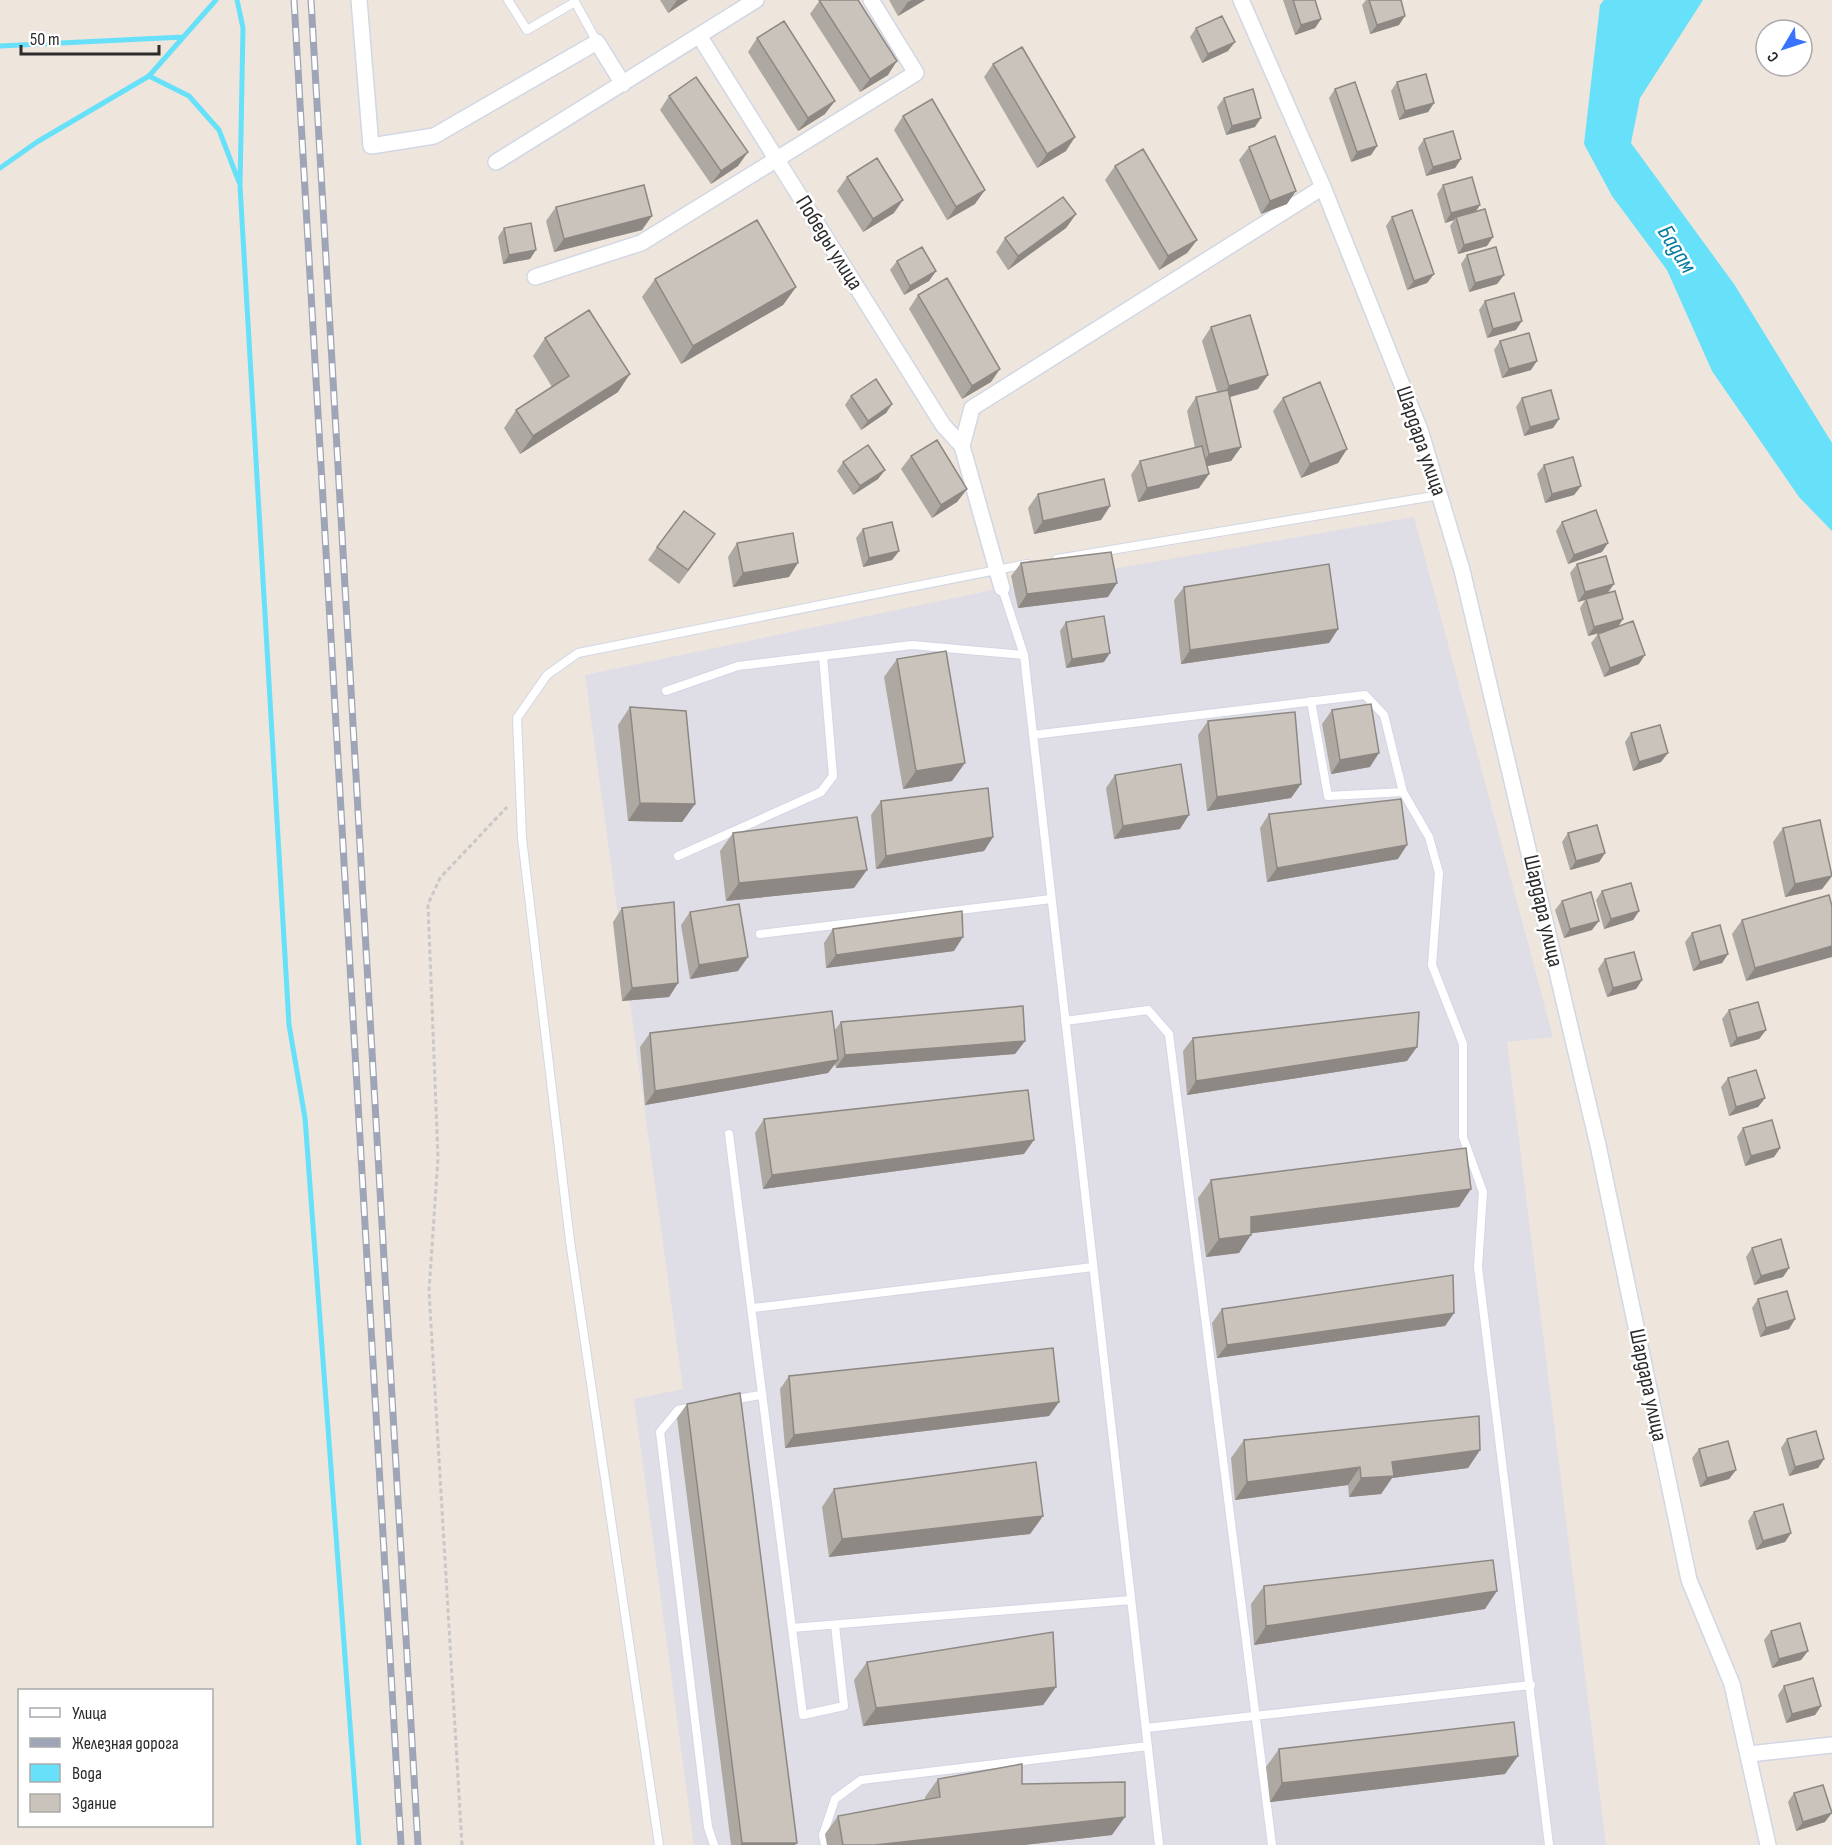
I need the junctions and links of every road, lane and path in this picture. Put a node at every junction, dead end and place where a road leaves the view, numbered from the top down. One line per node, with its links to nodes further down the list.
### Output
1 (359, 0): 7 (street)
2 (508, 0): 7 (lane)
3 (756, 0): 6 (street)
4 (871, 0): 9 (street)
5 (1241, 0): 11 (street, Шардара улица)
6 (700, 37): 8 (street); 9 (street, Победы улица)
7 (597, 42): 8 (street)
8 (623, 84): 10 (street)
9 (777, 159): 12 (street); 13 (street, Победы улица)
10 (496, 162)
11 (1323, 187): 13 (street); 14 (street, Шардара улица)
12 (535, 277)
13 (962, 446): 17 (street)
14 (1440, 495): 15 (lane); 44 (street, Шардара улица)
15 (1043, 561)
16 (1031, 563): 17 (lane)
17 (996, 569): 18 (street); 25 (lane)
18 (1002, 588): 19 (lane)
19 (1024, 655): 20 (lane); 23 (lane)
20 (823, 656): 21 (lane); 26 (lane)
21 (666, 691)
22 (1311, 701): 23 (lane); 24 (lane); 24 (lane)
23 (1033, 735): 27 (lane)
24 (1403, 792): 39 (lane)
25 (520, 793): 45 (path); 46 (lane)
26 (678, 856)
27 (1051, 899): 28 (lane); 29 (lane)
28 (760, 934)
29 (1065, 1021): 31 (lane); 40 (lane)
30 (729, 1134): 32 (lane)
31 (1093, 1267): 32 (lane); 36 (lane)
32 (753, 1308): 33 (lane)
33 (760, 1395): 34 (lane); 38 (lane)
34 (725, 1401)
35 (701, 1406): 47 (lane)
36 (1131, 1600): 37 (lane); 41 (lane)
37 (835, 1625): 38 (lane); 38 (lane)
38 (792, 1628)
39 (1531, 1685): 40 (lane); 51 (lane)
40 (1255, 1716): 41 (lane); 50 (lane)
41 (1146, 1728): 43 (lane)
42 (1832, 1745): 44 (street)
43 (1148, 1746): 48 (lane); 49 (lane)
44 (1749, 1754): 52 (street, Шардара улица)
45 (462, 1845)
46 (659, 1845)
47 (714, 1845)
48 (825, 1845)
49 (1160, 1845)
50 (1272, 1845)
51 (1549, 1845)
52 (1768, 1845)

